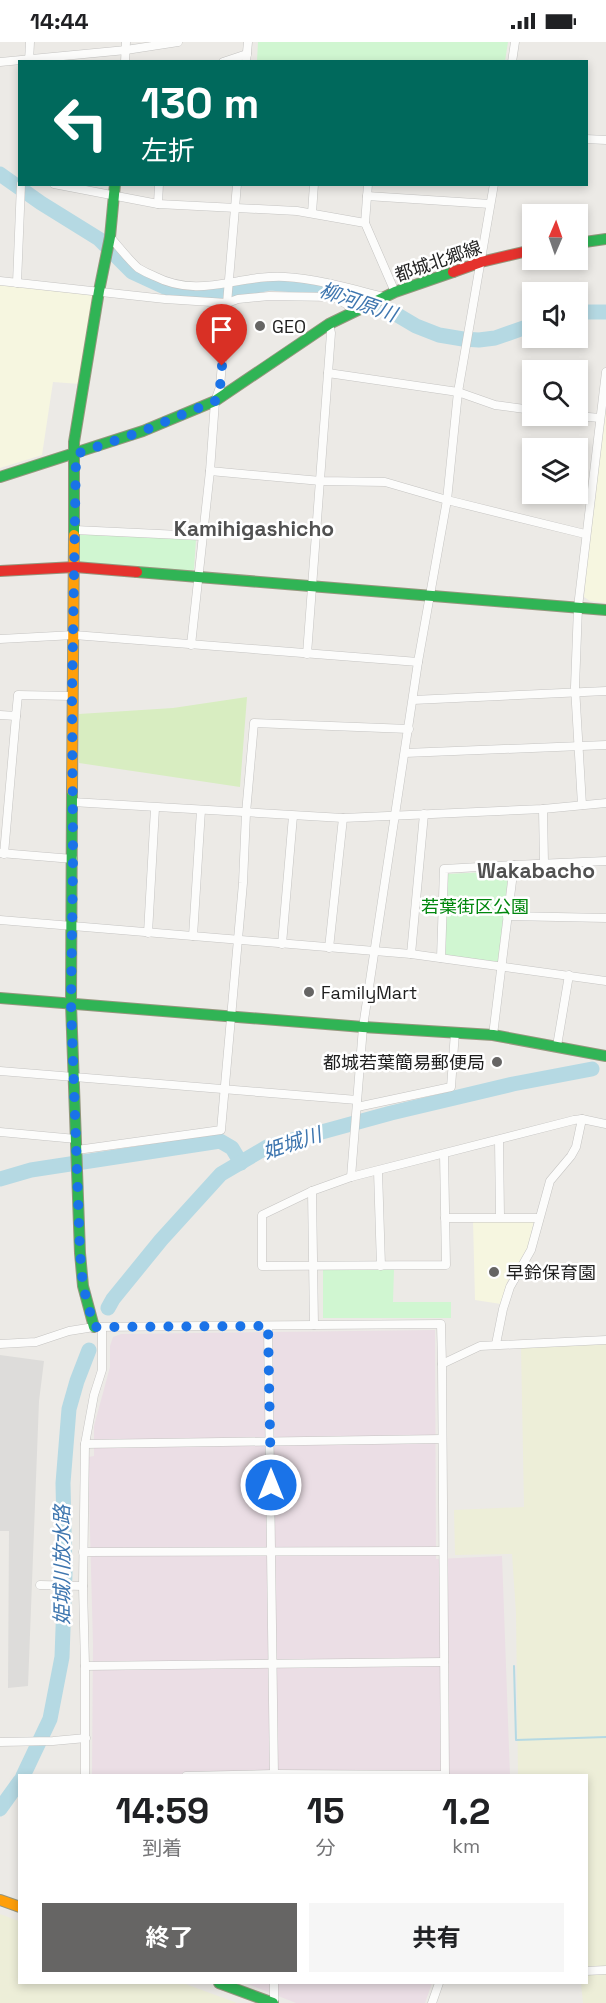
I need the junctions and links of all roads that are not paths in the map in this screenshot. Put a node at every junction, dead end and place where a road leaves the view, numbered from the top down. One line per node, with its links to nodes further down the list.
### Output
1 (30, 42): 7 (street)
2 (178, 42): 5 (street)
3 (248, 42): 6 (street)
4 (515, 42): 8 (street)
5 (126, 46): 7 (street)
6 (247, 58)
7 (29, 60)
8 (512, 60)
9 (18, 61): 10 (street)
10 (0, 62)
11 (588, 139): 12 (street)
12 (606, 140)
13 (64, 186): 21 (street)
14 (115, 186): 21 (main road)
15 (159, 186): 23 (street)
16 (237, 186): 25 (street)
17 (314, 186): 26 (street)
18 (368, 186): 22 (street)
19 (494, 186): 24 (street)
20 (21, 189): 34 (street)
21 (114, 196): 23 (street); 28 (main road)
22 (367, 196): 24 (street); 27 (street)
23 (158, 204): 25 (street)
24 (490, 204): 32 (street)
25 (235, 207): 26 (street); 35 (street)
26 (312, 213): 27 (street)
27 (365, 223): 37 (street)
28 (110, 238): 35 (street); 36 (main road)
29 (606, 239): 30 (main road)
30 (588, 242)
31 (522, 252): 32 (main road, 都城北郷線)
32 (481, 262): 37 (main road, 都城北郷線); 44 (street)
33 (0, 281): 34 (street)
34 (17, 283): 36 (street)
35 (228, 283): 38 (street); 39 (street)
36 (99, 291): 39 (street); 49 (main road)
37 (395, 292): 38 (main road, 都城北郷線)
38 (380, 299): 40 (main road, 都城北郷線)
39 (227, 300): 40 (street); 45 (street)
40 (359, 309): 41 (main road, 都城北郷線)
41 (329, 324): 43 (street); 45 (main road, 都城北郷線)
42 (606, 372): 48 (street)
43 (328, 373): 44 (street); 52 (street)
44 (458, 392): 46 (street); 53 (street)
45 (215, 401): 49 (main road, 都城北郷線); 50 (street)
46 (522, 409)
47 (588, 417): 48 (street)
48 (600, 418): 55 (street)
49 (76, 454): 51 (main road, 都城北郷線); 54 (main road)
50 (210, 471): 52 (street); 56 (street)
51 (0, 477)
52 (321, 481): 53 (street); 60 (street)
53 (447, 500): 55 (street); 61 (street)
54 (75, 530): 56 (street); 57 (main road)
55 (585, 534): 62 (street)
56 (201, 536): 59 (street)
57 (75, 567): 58 (main road); 59 (main road); 64 (main road)
58 (0, 571)
59 (197, 577): 60 (main road); 66 (street)
60 (312, 586): 61 (main road); 67 (street)
61 (429, 597): 62 (main road); 68 (street)
62 (578, 607): 63 (main road); 70 (street)
63 (606, 610)
64 (74, 635): 65 (street); 66 (street); 71 (main road)
65 (0, 639)
66 (191, 645): 67 (street)
67 (307, 654): 68 (street)
68 (418, 662): 72 (street)
69 (606, 691): 70 (street)
70 (575, 692): 72 (street); 77 (street)
71 (72, 696): 74 (street); 81 (main road)
72 (413, 700): 75 (street)
73 (0, 715): 74 (street)
74 (16, 717): 80 (street)
75 (409, 729): 78 (street); 87 (street)
76 (606, 745): 77 (street)
77 (579, 746): 78 (street); 83 (street)
78 (405, 753): 90 (street)
79 (0, 785): 80 (street)
80 (9, 785): 92 (street)
81 (72, 802): 84 (street); 93 (main road)
82 (606, 803): 83 (street)
83 (582, 805): 85 (street)
84 (154, 808): 86 (street); 101 (street)
85 (543, 809): 88 (street); 95 (street)
86 (201, 810): 87 (street); 102 (street)
87 (246, 813): 89 (street); 103 (street)
88 (424, 814): 90 (street); 107 (street)
89 (293, 816): 91 (street); 104 (street)
90 (394, 816): 91 (street); 106 (street)
91 (343, 818): 105 (street)
92 (2, 854): 93 (street)
93 (73, 859): 100 (main road)
94 (606, 861): 95 (street)
95 (544, 863): 96 (street)
96 (514, 865): 97 (street); 108 (street)
97 (507, 916): 98 (street); 109 (street)
98 (606, 918)
99 (0, 920): 100 (street)
100 (71, 926): 101 (street); 113 (main road)
101 (148, 933): 102 (street)
102 (193, 936): 103 (street)
103 (238, 941): 104 (street); 114 (street)
104 (282, 944): 105 (street)
105 (329, 948): 106 (street)
106 (376, 951): 107 (street); 115 (street)
107 (411, 954): 108 (street)
108 (441, 958): 109 (street)
109 (501, 968): 110 (street); 117 (street)
110 (569, 975): 111 (street); 118 (street)
111 (606, 981)
112 (0, 998): 113 (main road)
113 (71, 1004): 114 (main road); 121 (main road)
114 (230, 1017): 115 (main road); 122 (street)
115 (363, 1027): 116 (main road); 123 (street)
116 (455, 1032): 117 (main road); 123 (street)
117 (493, 1035): 118 (main road)
118 (557, 1046): 119 (main road)
119 (606, 1056)
120 (0, 1071): 121 (street)
121 (74, 1077): 122 (street); 128 (main road)
122 (224, 1090): 123 (street); 128 (street)
123 (357, 1103): 131 (street)
124 (582, 1119): 125 (street); 127 (street); 135 (street)
125 (606, 1124)
126 (0, 1132): 128 (street)
127 (499, 1140): 129 (street); 133 (street)
128 (77, 1149): 140 (main road)
129 (444, 1154): 130 (street); 134 (street)
130 (378, 1171): 131 (street); 137 (street)
131 (351, 1177): 132 (street)
132 (312, 1191): 136 (street); 136 (street)
133 (500, 1217): 134 (street); 135 (street)
134 (445, 1218): 137 (street)
135 (539, 1218): 143 (street)
136 (314, 1265): 137 (street); 138 (street)
137 (381, 1266)
138 (314, 1325): 139 (street); 144 (street)
139 (268, 1326): 140 (street); 146 (street)
140 (98, 1328): 142 (street); 147 (street)
141 (606, 1341): 143 (street)
142 (0, 1344)
143 (496, 1344): 144 (street)
144 (442, 1364): 145 (street)
145 (442, 1439): 146 (street); 148 (street)
146 (271, 1440): 147 (street); 150 (street)
147 (85, 1444): 149 (street)
148 (443, 1551): 150 (street); 153 (street)
149 (83, 1552): 150 (street); 152 (street)
150 (272, 1552): 154 (street)
151 (40, 1585): 152 (street)
152 (83, 1586): 155 (street)
153 (444, 1662): 154 (street); 160 (street)
154 (272, 1664): 155 (street); 159 (street)
155 (85, 1666): 156 (street)
156 (86, 1738): 157 (street); 158 (street)
157 (0, 1742)
158 (85, 1774)
159 (274, 1774)
160 (445, 1774)
161 (0, 1900): 162 (main road)
162 (18, 1906)
163 (606, 1970): 164 (street)
164 (588, 1971)
165 (222, 1984): 168 (main road)
166 (274, 1984): 168 (street)
167 (439, 1984): 169 (street)
168 (273, 2003)
169 (432, 2003)

